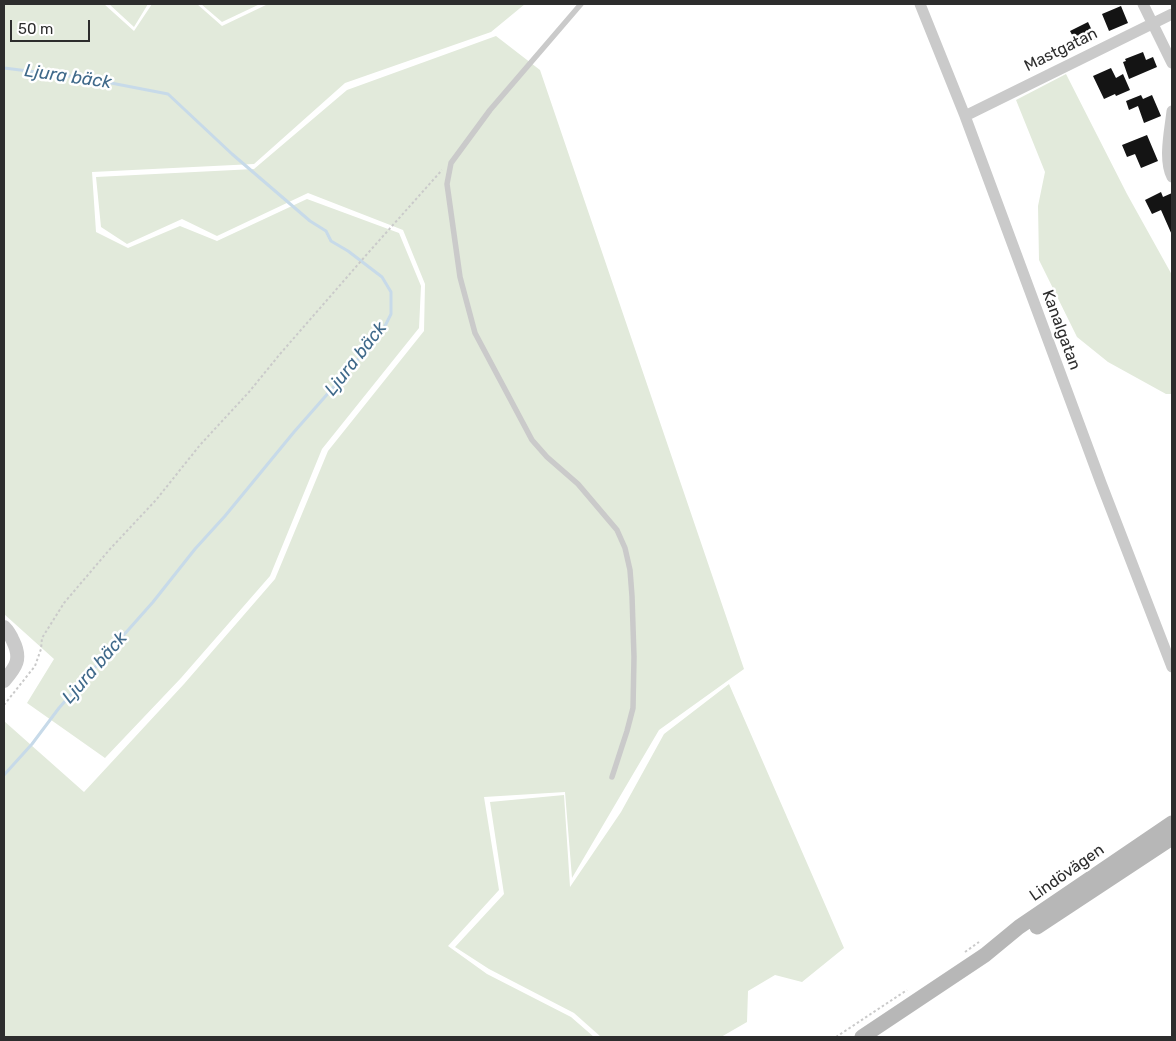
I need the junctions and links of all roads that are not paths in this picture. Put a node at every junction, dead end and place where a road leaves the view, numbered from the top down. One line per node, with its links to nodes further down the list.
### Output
1 (581, 4): 13 (lane)
2 (920, 4): 8 (street, Kanalgatan)
3 (1143, 4): 5 (street)
4 (1172, 14): 5 (street, Mastgatan)
5 (1153, 23): 6 (street); 8 (street, Mastgatan)
6 (1172, 63)
7 (1172, 111): 9 (street)
8 (965, 116): 11 (street, Kanalgatan)
9 (1172, 177)
10 (4, 627): 12 (street)
11 (1172, 667)
12 (4, 681)
13 (612, 777)
14 (1172, 823): 16 (main road, Lindövägen)
15 (1172, 838): 16 (main road, Lindövägen)
16 (985, 955): 17 (main road, Lindövägen)
17 (862, 1037)

